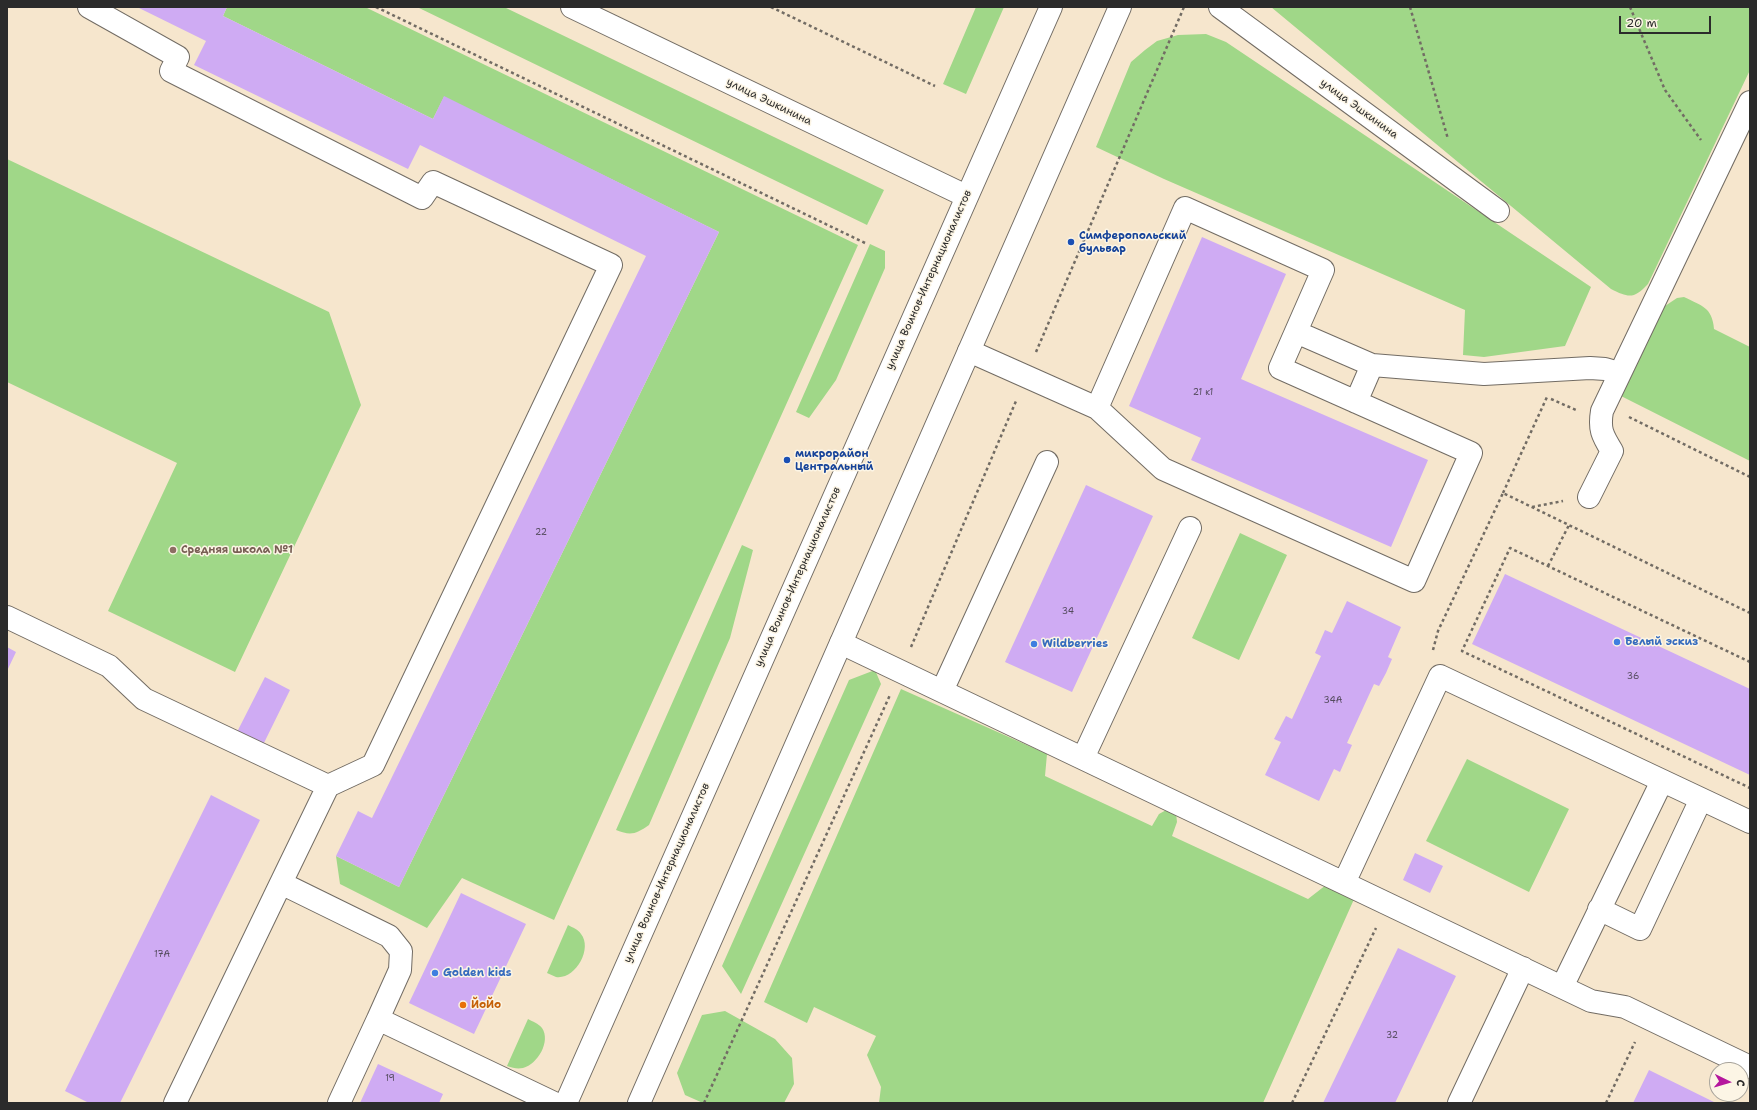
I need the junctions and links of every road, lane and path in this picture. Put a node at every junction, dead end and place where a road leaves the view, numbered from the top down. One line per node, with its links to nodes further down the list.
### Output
1 (89, 7): 44 (main road)
2 (376, 7): 17 (path)
3 (572, 7): 15 (main road, улица Эшкинина)
4 (771, 7): 11 (path)
5 (1051, 7): 15 (main road, улица Воинов-Интернационалистов)
6 (1120, 7): 19 (main road)
7 (1184, 7): 23 (path)
8 (1220, 7): 14 (main road, улица Эшкинина)
9 (1410, 7): 14 (path)
10 (1630, 7): 13 (path)
11 (935, 86)
12 (1750, 102): 13 (main road)
13 (1720, 166): 22 (main road)
14 (1460, 183): 16 (main road, улица Эшкинина)
15 (966, 196): 60 (main road, улица Воинов-Интернационалистов)
16 (1498, 211)
17 (865, 243)
18 (1296, 332): 20 (main road); 25 (main road); 26 (main road)
19 (969, 351): 23 (main road); 37 (main road)
20 (1372, 365): 21 (main road); 25 (main road)
21 (1561, 369): 22 (main road); 24 (path)
22 (1619, 373): 27 (main road)
23 (1026, 376): 26 (main road); 39 (path)
24 (1547, 397): 27 (path); 30 (path)
25 (1356, 402): 26 (main road)
26 (1097, 408)
27 (1602, 410): 29 (path); 31 (main road)
28 (1047, 462): 41 (main road)
29 (1750, 477)
30 (1503, 493): 32 (path); 40 (path)
31 (1590, 497)
32 (1569, 525): 34 (path); 35 (path)
33 (1190, 528): 42 (main road)
34 (1548, 566): 38 (path); 45 (path)
35 (1750, 613)
36 (7, 617): 44 (main road)
37 (841, 643): 39 (main road); 61 (main road)
38 (1750, 662)
39 (900, 671): 41 (main road); 62 (path)
40 (1440, 676): 43 (main road); 49 (main road)
41 (942, 691): 42 (main road)
42 (1083, 758): 49 (main road)
43 (1662, 781): 46 (main road); 51 (main road)
44 (328, 786): 48 (main road)
45 (1750, 788)
46 (1701, 799): 47 (main road); 51 (main road)
47 (1750, 822)
48 (281, 883): 55 (main road); 57 (main road)
49 (1344, 883): 50 (main road)
50 (1388, 904): 52 (main road); 63 (path)
51 (1600, 909): 53 (main road)
52 (1523, 968): 53 (main road); 64 (main road)
53 (1562, 987): 54 (main road)
54 (1647, 1016): 56 (main road); 65 (path)
55 (378, 1019): 58 (main road); 59 (main road)
56 (1750, 1067)
57 (175, 1103)
58 (339, 1103)
59 (554, 1103)
60 (566, 1103)
61 (638, 1103)
62 (704, 1103)
63 (1292, 1103)
64 (1459, 1103)
65 (1606, 1103)

